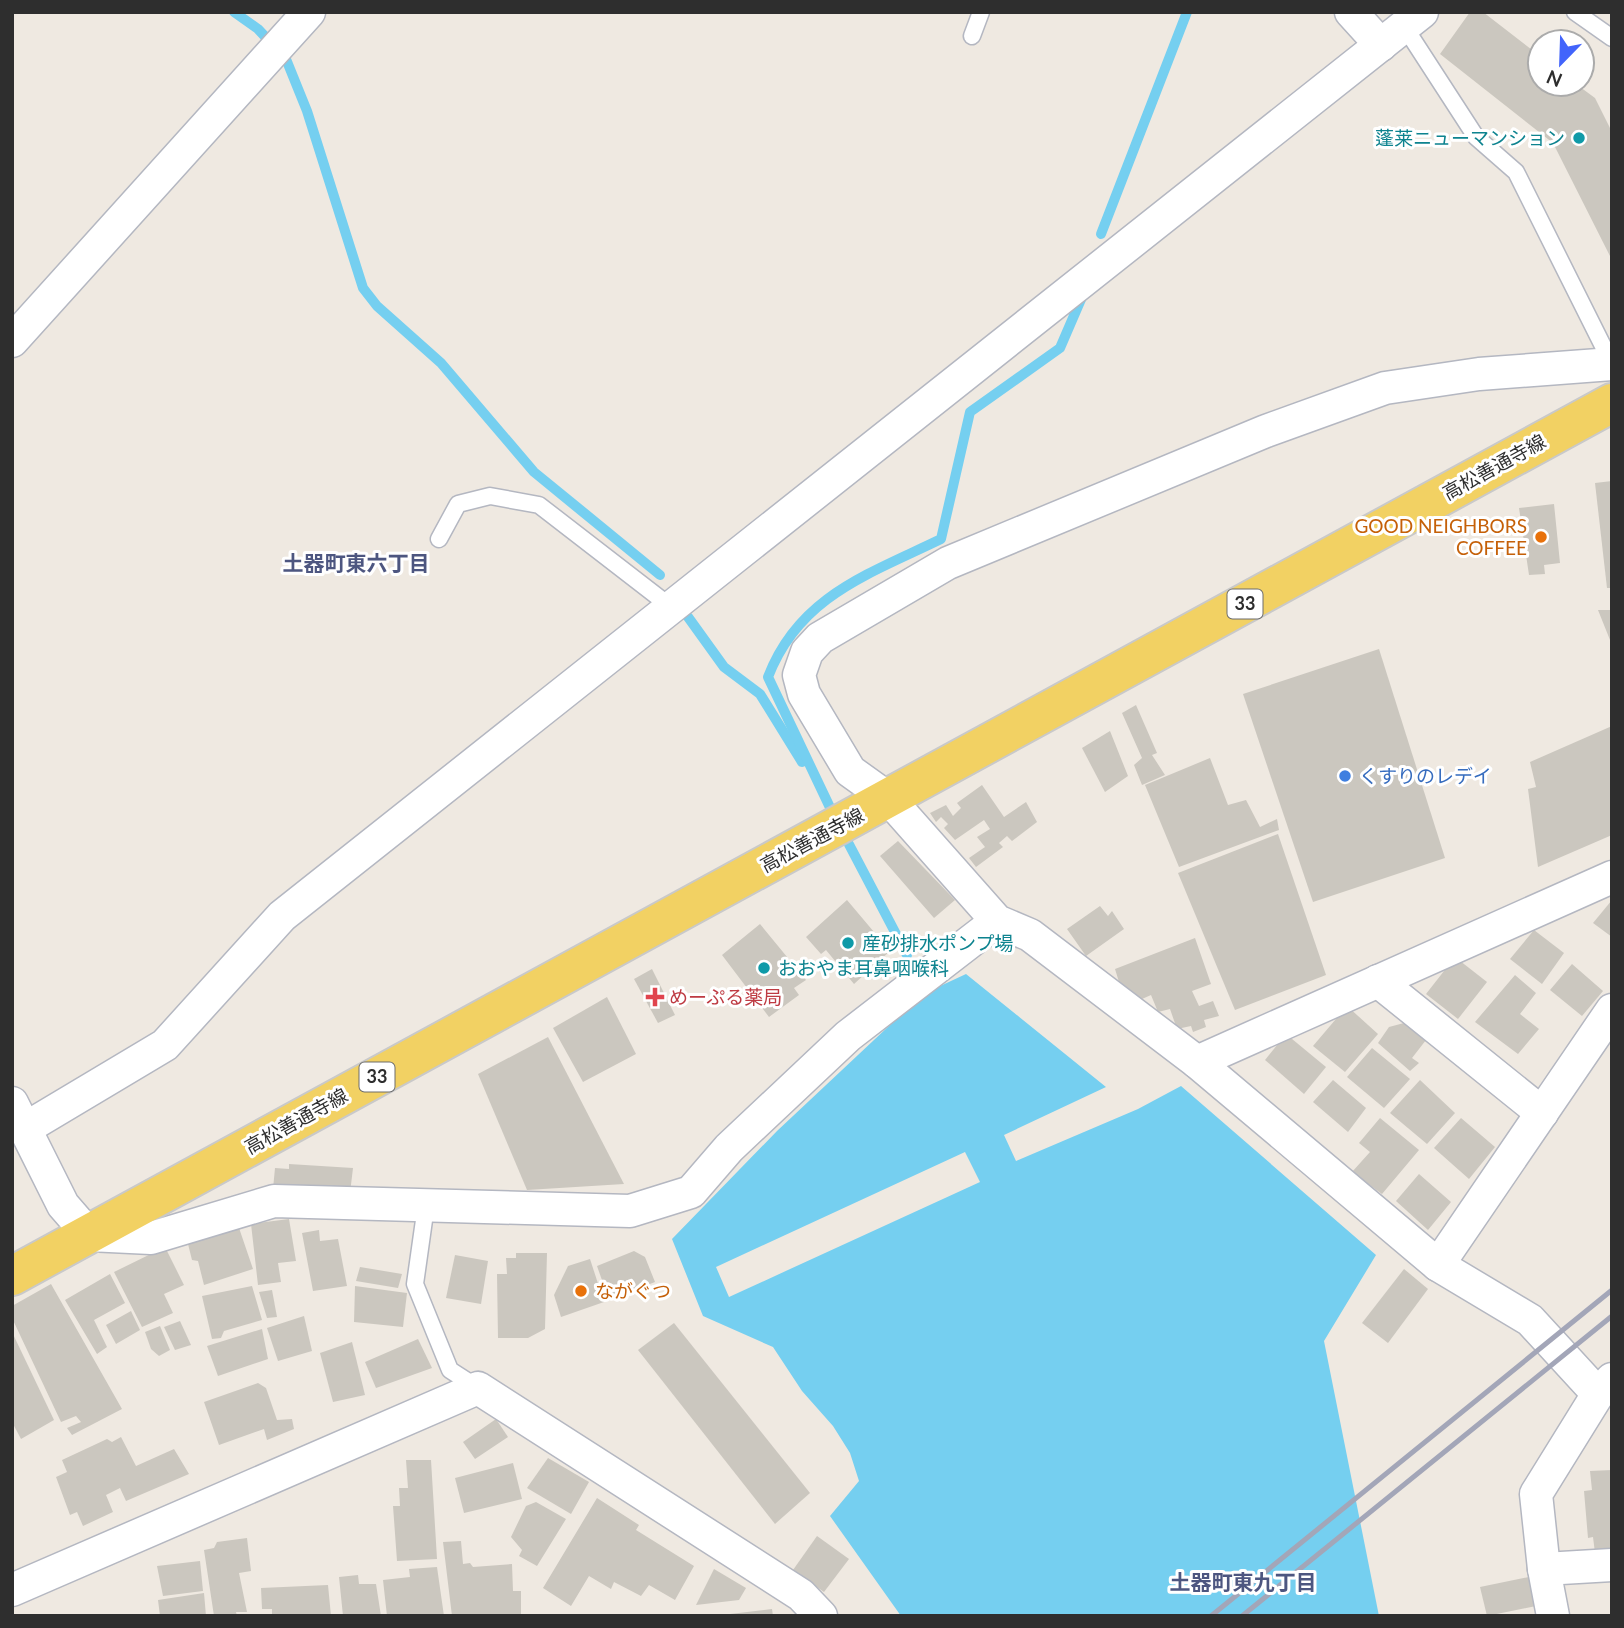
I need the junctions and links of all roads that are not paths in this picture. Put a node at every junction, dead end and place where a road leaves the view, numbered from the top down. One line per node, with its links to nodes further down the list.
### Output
1 (309, 12): 8 (street)
2 (981, 12): 6 (lane)
3 (1351, 12): 5 (street)
4 (1575, 12): 7 (lane)
5 (1402, 28): 9 (lane); 12 (street)
6 (972, 36)
7 (1612, 37)
8 (19, 323)
9 (1612, 364): 13 (street)
10 (1612, 403): 13 (main road, 高松善通寺線 / 33)
11 (439, 539): 12 (lane)
12 (671, 607): 20 (street)
13 (884, 802): 15 (street); 22 (main road, 高松善通寺線 / 33)
14 (1612, 877): 16 (street)
15 (997, 921): 18 (street); 21 (street)
16 (1378, 981): 18 (street); 19 (street)
17 (1612, 1010): 19 (street)
18 (1197, 1062): 23 (street)
19 (1542, 1113): 23 (street)
20 (19, 1116): 22 (street)
21 (426, 1206): 22 (street); 26 (lane)
22 (89, 1236): 24 (main road, 高松善通寺線 / 33)
23 (1438, 1265): 25 (street)
24 (12, 1276)
25 (1605, 1386): 28 (street)
26 (478, 1388): 29 (street); 30 (street)
27 (1612, 1565): 28 (street)
28 (1544, 1569): 31 (street)
29 (12, 1590)
30 (821, 1616)
31 (1553, 1616)

